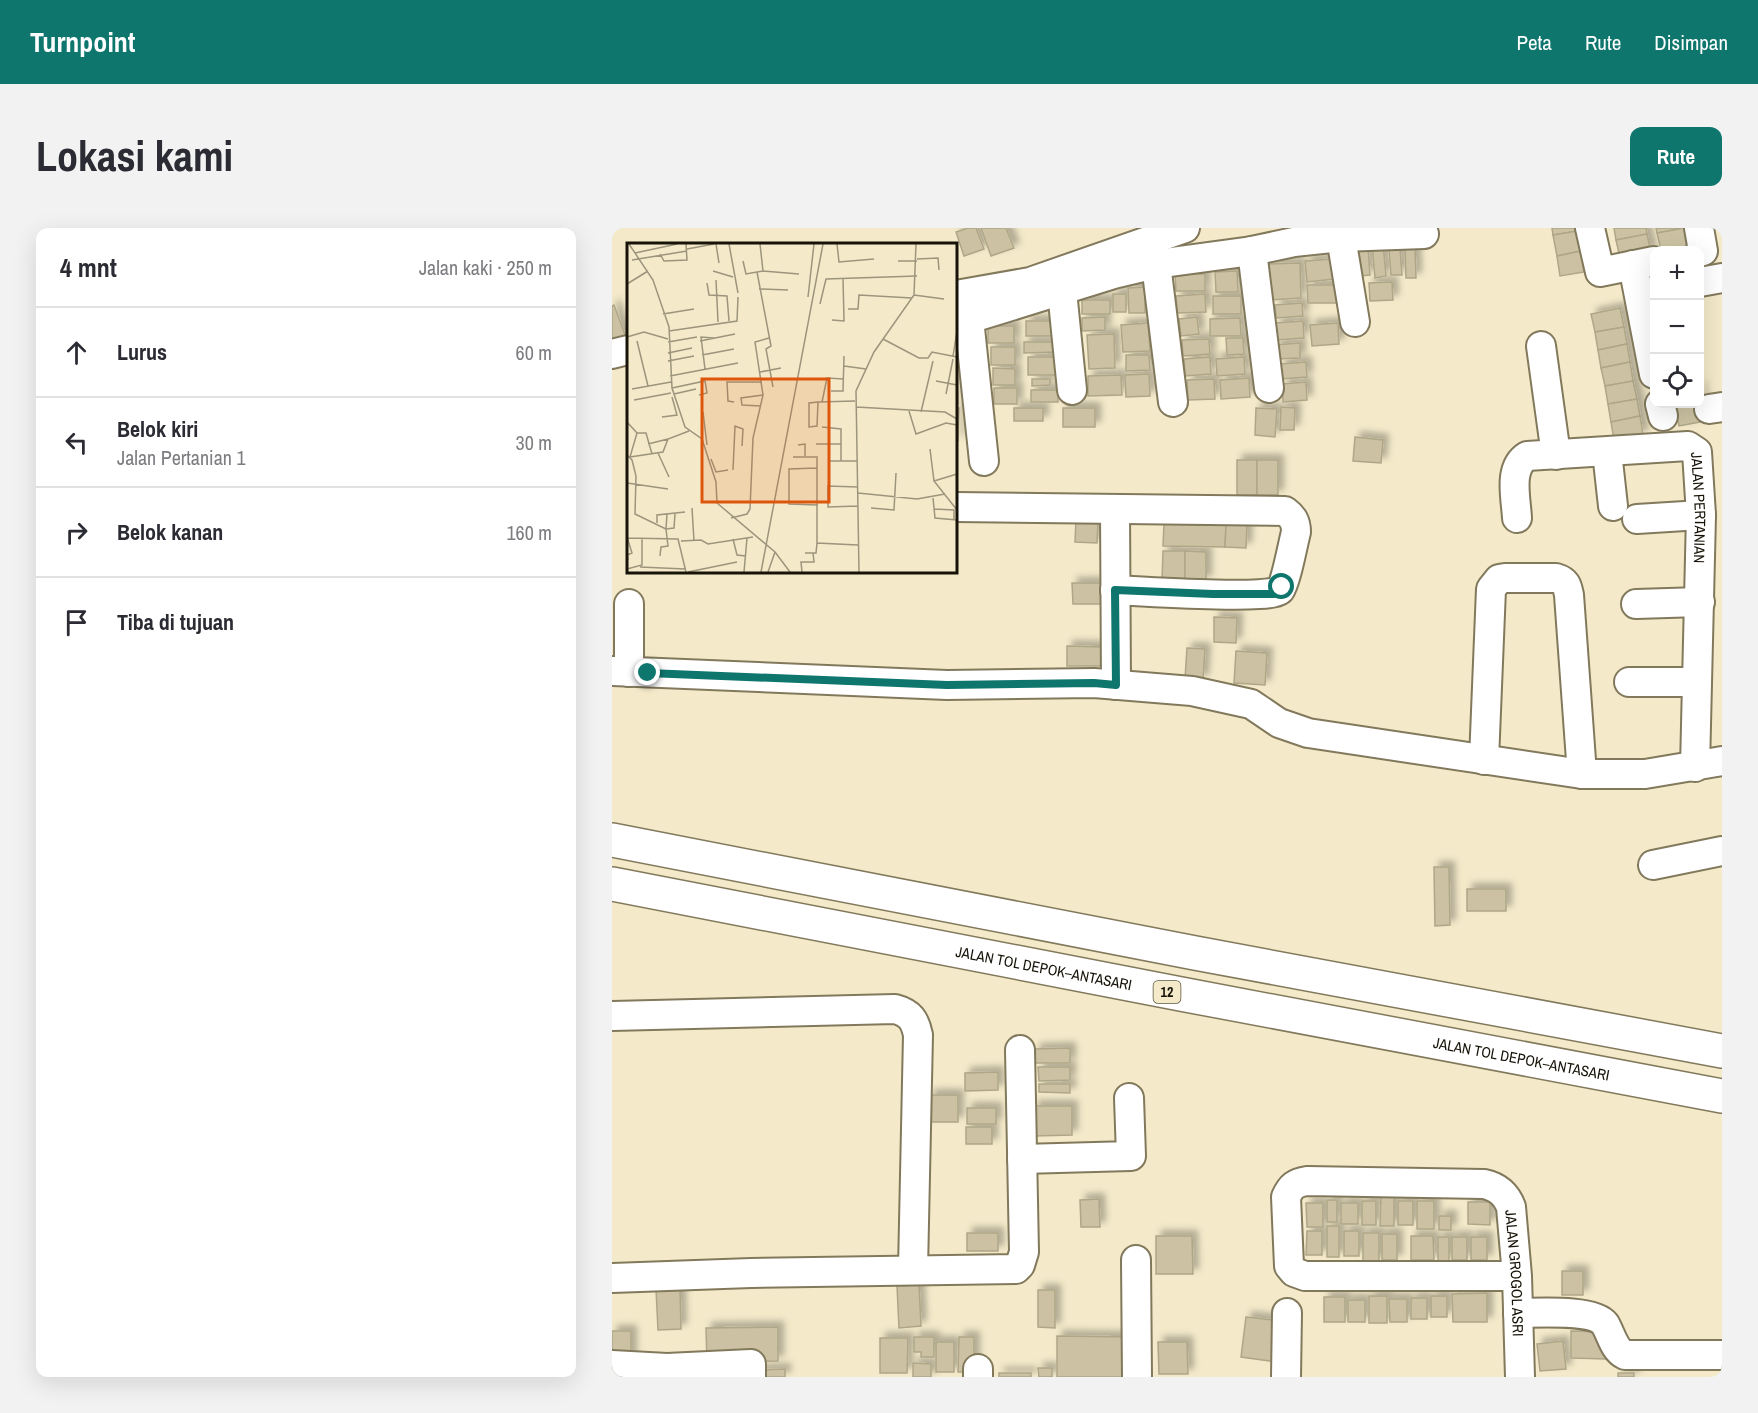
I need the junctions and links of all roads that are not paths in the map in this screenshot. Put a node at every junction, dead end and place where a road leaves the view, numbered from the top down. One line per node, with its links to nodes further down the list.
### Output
1 (1185, 228): 13 (street)
2 (1590, 228): 8 (street)
3 (1699, 228): 6 (street)
4 (1424, 234): 5 (street)
5 (1341, 237): 7 (street); 14 (street)
6 (1702, 246)
7 (1251, 251): 9 (street); 19 (street)
8 (1644, 263): 18 (street)
9 (1156, 264): 12 (street); 21 (street)
10 (1722, 278): 11 (street)
11 (1704, 281)
12 (1062, 291): 13 (street); 20 (street)
13 (960, 312): 24 (street)
14 (1355, 322)
15 (1541, 346): 23 (street)
16 (627, 350): 17 (street)
17 (612, 354)
18 (1652, 354)
19 (1269, 388)
20 (1072, 390)
21 (1173, 402)
22 (1607, 452): 23 (street, JALAN PERTANIAN); 27 (street); 27 (street, JALAN PERTANIAN)
23 (1556, 455): 28 (street, JALAN PERTANIAN)
24 (984, 461)
25 (957, 507): 26 (street)
26 (1115, 508): 29 (street); 29 (street)
27 (1701, 515): 30 (street, JALAN PERTANIAN)
28 (1517, 518)
29 (1115, 590): 36 (street)
30 (1700, 602): 32 (street); 35 (street, JALAN PERTANIAN)
31 (629, 604): 33 (street)
32 (1636, 604)
33 (621, 671): 36 (street)
34 (1629, 682): 35 (street)
35 (1697, 682): 38 (street, JALAN PERTANIAN)
36 (1116, 685): 37 (street)
37 (1484, 760): 39 (street); 39 (street)
38 (1709, 764): 39 (street)
39 (1582, 774)
40 (612, 840): 46 (highway)
41 (1722, 852): 42 (street)
42 (1653, 865)
43 (612, 884): 47 (highway, JALAN TOL DEPOK–ANTASARI / 12)
44 (612, 1016): 51 (street)
45 (1020, 1050): 49 (street)
46 (1722, 1051)
47 (1722, 1096)
48 (1129, 1098): 49 (street)
49 (1022, 1159): 51 (street)
50 (1136, 1260): 59 (street)
51 (913, 1269): 53 (street)
52 (1517, 1276): 52 (street, JALAN GROGOL ASRI); 55 (street, JALAN GROGOL ASRI)
53 (612, 1278)
54 (1287, 1313): 60 (street)
55 (1518, 1313): 56 (street); 61 (street, JALAN GROGOL ASRI)
56 (1722, 1354)
57 (612, 1365): 58 (street)
58 (751, 1371)
59 (1137, 1377)
60 (1286, 1377)
61 (1520, 1377)

